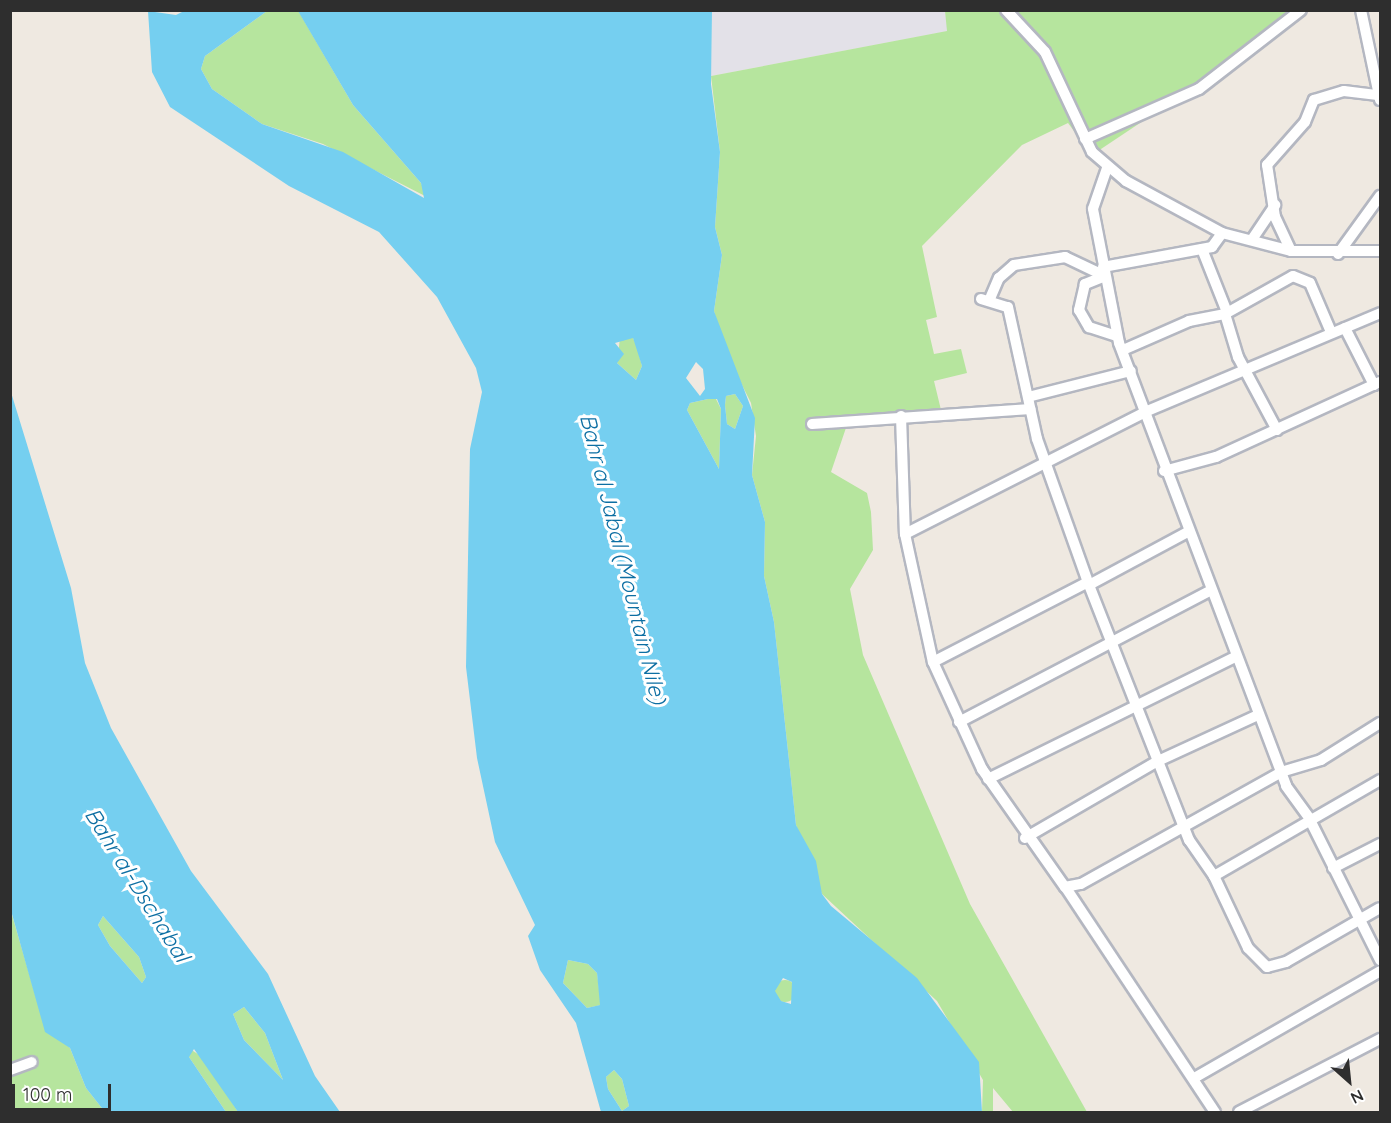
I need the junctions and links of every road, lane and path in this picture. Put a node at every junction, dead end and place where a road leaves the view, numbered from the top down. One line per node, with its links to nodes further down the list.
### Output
1 (1006, 10): 6 (street)
2 (1301, 10): 6 (street)
3 (1361, 10): 4 (street)
4 (1379, 72): 5 (street)
5 (1379, 97): 9 (street)
6 (1085, 139): 7 (street)
7 (1107, 168): 10 (street); 16 (street)
8 (1380, 196): 15 (street)
9 (1275, 205): 11 (street); 13 (street)
10 (1222, 233): 11 (street); 12 (street)
11 (1254, 238): 13 (street)
12 (1202, 249): 16 (street); 17 (street)
13 (1291, 251): 15 (street)
14 (1380, 251): 15 (street)
15 (1338, 254)
16 (1104, 272): 21 (street); 21 (street); 26 (street)
17 (1226, 313): 20 (street); 22 (street); 24 (street)
18 (1380, 313): 19 (street)
19 (1345, 328): 20 (street); 25 (street)
20 (1331, 332): 24 (street)
21 (1117, 336): 22 (street)
22 (1123, 350): 23 (street)
23 (1131, 371): 26 (street); 28 (street)
24 (1245, 373): 28 (street); 31 (street)
25 (1377, 384): 31 (street)
26 (1028, 397): 27 (street)
27 (1030, 409): 29 (street); 32 (street)
28 (1145, 412): 32 (street); 33 (street)
29 (901, 416): 30 (street); 35 (street)
30 (812, 424)
31 (1277, 430): 33 (street)
32 (1046, 463): 35 (street); 36 (street)
33 (1164, 471): 34 (street)
34 (1188, 532): 36 (street); 37 (street)
35 (905, 534): 40 (street)
36 (1089, 583): 38 (street); 40 (street)
37 (1210, 591): 38 (street); 39 (street)
38 (1113, 642): 41 (street); 43 (street)
39 (1235, 657): 41 (street); 42 (street)
40 (933, 662): 43 (street)
41 (1137, 705): 45 (street); 47 (street)
42 (1258, 715): 45 (street); 46 (street)
43 (959, 722): 47 (street)
44 (1380, 723): 46 (street)
45 (1158, 761): 50 (street); 51 (street)
46 (1281, 772): 49 (street); 50 (street)
47 (988, 779): 51 (street)
48 (1380, 780): 49 (street)
49 (1309, 818): 53 (street); 54 (street)
50 (1184, 825): 54 (street); 55 (street)
51 (1025, 838): 55 (street)
52 (1380, 844): 53 (street)
53 (1333, 868): 57 (street)
54 (1214, 876): 57 (street)
55 (1066, 888): 63 (street)
56 (1380, 908): 57 (street)
57 (1360, 918): 58 (street)
58 (1380, 960)
59 (1380, 971): 63 (street)
60 (1380, 1039): 65 (street)
61 (32, 1062): 62 (street)
62 (10, 1070)
63 (1196, 1077): 64 (street)
64 (1215, 1113)
65 (1239, 1113)

